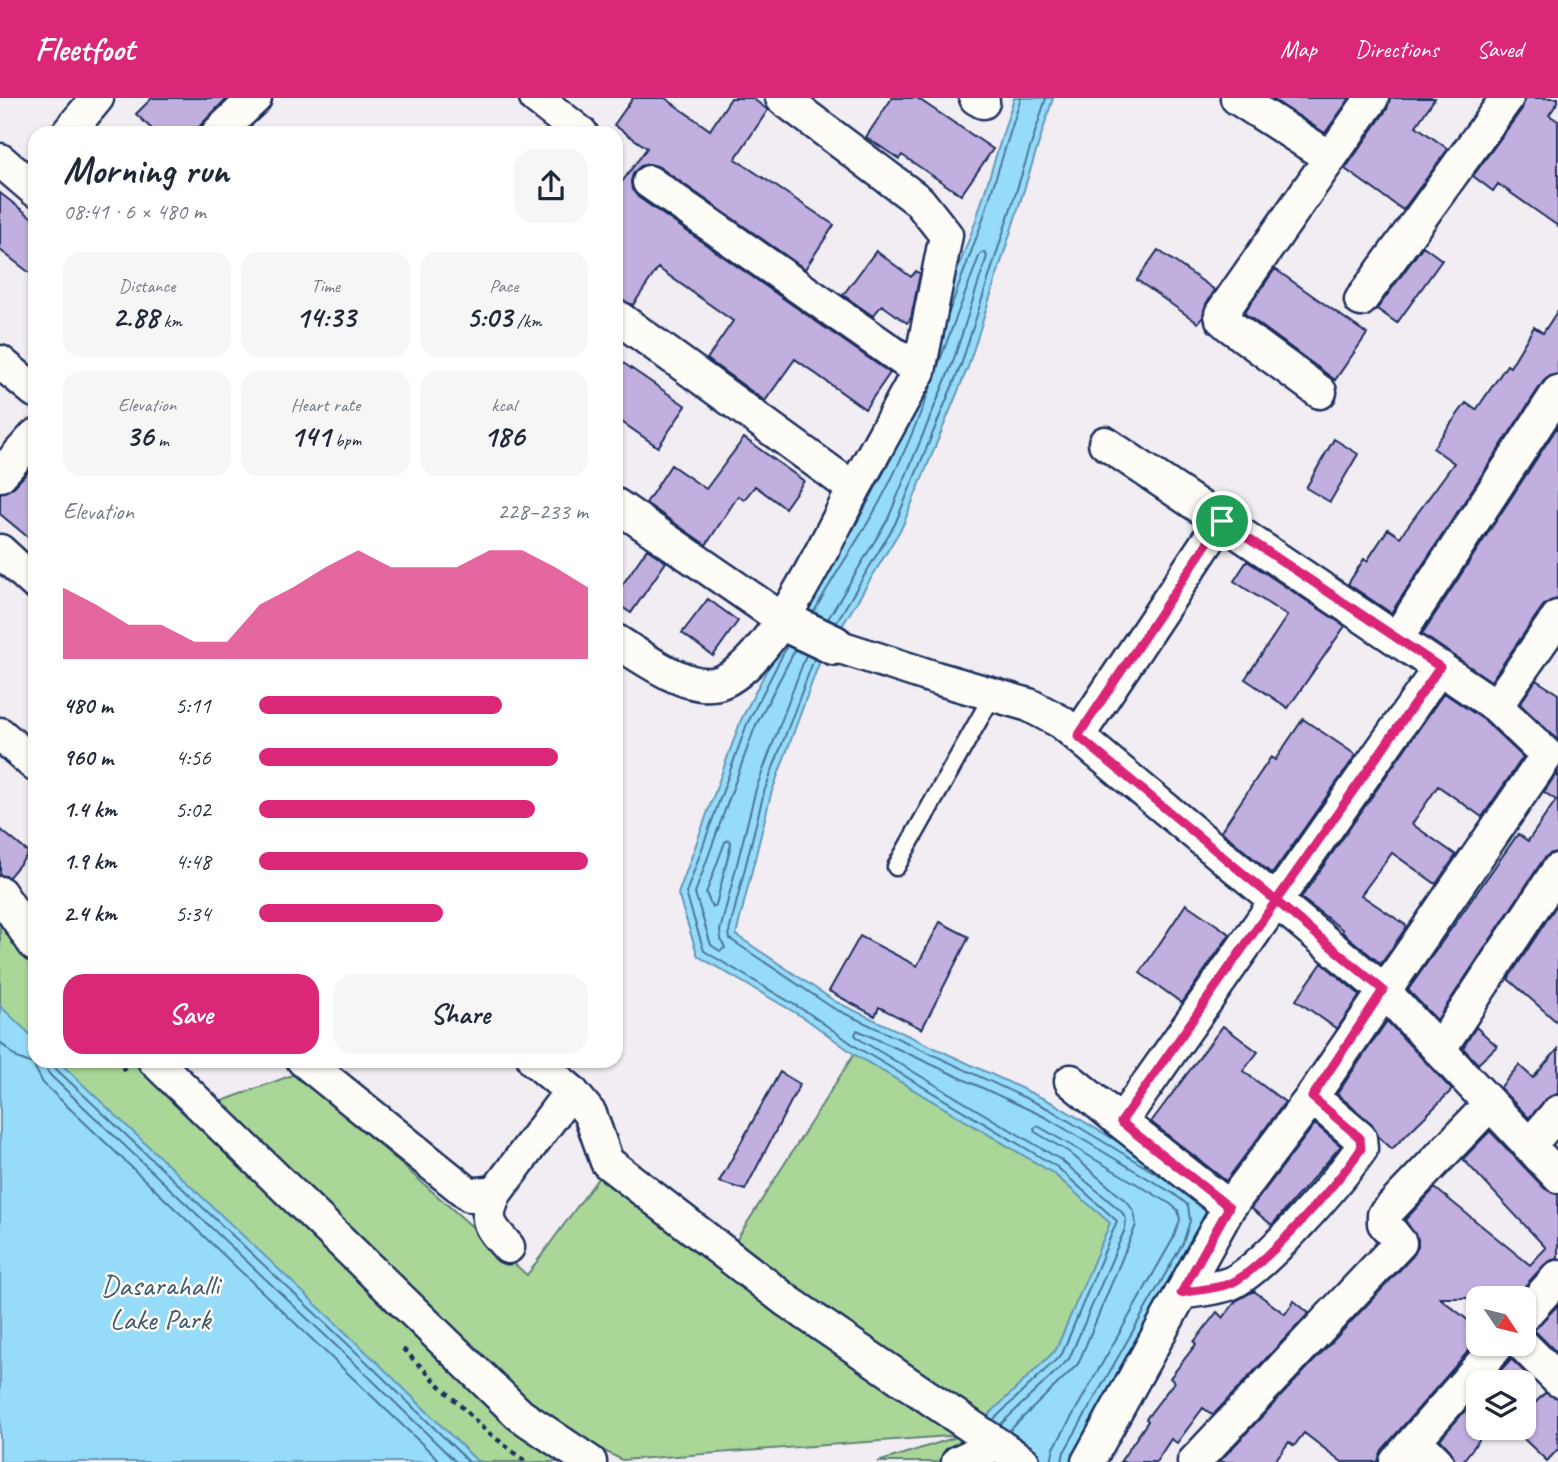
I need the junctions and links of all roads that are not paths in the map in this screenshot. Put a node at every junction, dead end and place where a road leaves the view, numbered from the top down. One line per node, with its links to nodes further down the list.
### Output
1 (97, 98): 8 (street)
2 (255, 98): 9 (street)
3 (536, 98): 10 (street)
4 (782, 98): 18 (street)
5 (1237, 98): 11 (street)
6 (1371, 98): 11 (street)
7 (1507, 98): 15 (street)
8 (74, 126)
9 (225, 126)
10 (572, 126)
11 (1329, 158): 20 (street)
12 (0, 160): 13 (street)
13 (28, 179)
14 (649, 181): 18 (street)
15 (1361, 300)
16 (623, 321): 25 (street)
17 (0, 362): 19 (street)
18 (919, 371): 25 (street)
19 (28, 385)
20 (1321, 392)
21 (1558, 392): 32 (street)
22 (1105, 443): 27 (street)
23 (28, 444): 24 (street)
24 (0, 475)
25 (854, 489): 31 (street)
26 (623, 510): 31 (street)
27 (1222, 521): 32 (street); 39 (street)
28 (0, 551): 29 (street)
29 (28, 577)
30 (1558, 617): 37 (street)
31 (789, 623): 33 (street); 34 (street)
32 (1397, 638): 35 (street)
33 (623, 645)
34 (834, 645): 36 (street)
35 (1440, 667): 37 (street); 44 (street)
36 (994, 694): 39 (street); 41 (lane)
37 (1496, 706): 46 (street)
38 (0, 734): 40 (street)
39 (1078, 736): 44 (street)
40 (28, 759)
41 (896, 867)
42 (1558, 870): 47 (street)
43 (0, 893): 45 (street)
44 (1276, 900): 46 (street); 56 (street)
45 (28, 935)
46 (1383, 990): 47 (street); 53 (street)
47 (1439, 1050): 54 (street)
48 (162, 1068): 70 (street)
49 (313, 1068): 59 (street)
50 (544, 1068): 52 (street)
51 (1071, 1081): 56 (street)
52 (571, 1091): 59 (street); 68 (street)
53 (1312, 1097): 60 (street); 63 (street)
54 (1490, 1104): 57 (street); 73 (street)
55 (1558, 1112): 57 (street)
56 (1121, 1122): 60 (street)
57 (1529, 1146): 58 (street)
58 (1558, 1176)
59 (496, 1192): 61 (street)
60 (1229, 1207): 63 (street)
61 (508, 1247)
62 (1558, 1277): 64 (street)
63 (1181, 1293): 72 (street)
64 (1536, 1302)
65 (1490, 1356): 69 (street)
66 (1534, 1356): 67 (street)
67 (1558, 1380)
68 (1008, 1451): 71 (street)
69 (1416, 1455)
70 (590, 1462)
71 (958, 1462)
72 (1088, 1462)
73 (1194, 1462)

